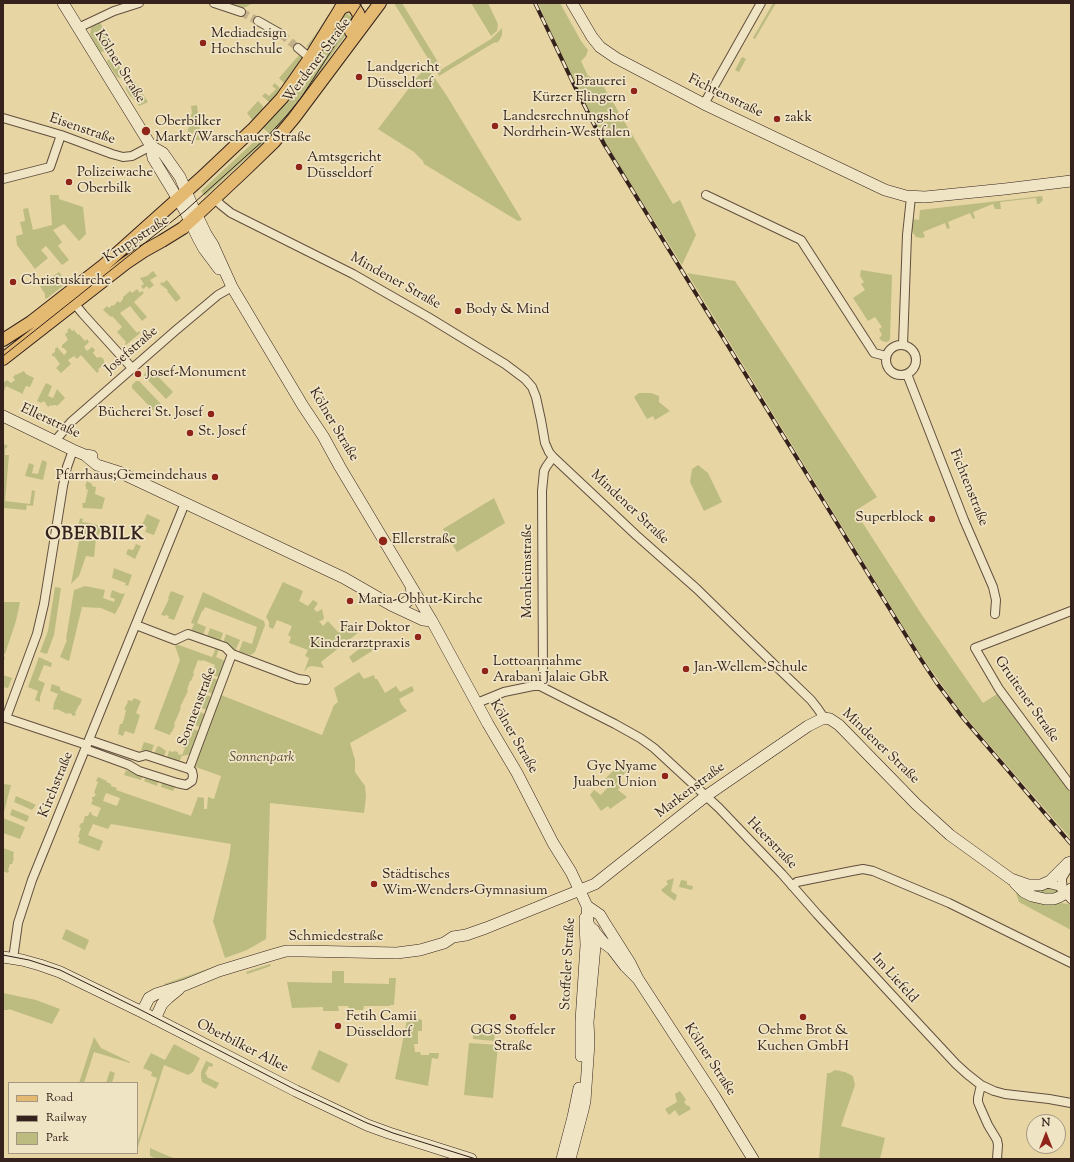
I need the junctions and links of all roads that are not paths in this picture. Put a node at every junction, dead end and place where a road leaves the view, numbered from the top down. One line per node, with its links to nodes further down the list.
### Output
1 (62, 3): 11 (main road, Kölner Straße)
2 (139, 3): 11 (street)
3 (214, 3): 9 (street)
4 (366, 3): 5 (main road)
5 (379, 3): 15 (main road, Werdener Straße)
6 (572, 3): 16 (main road, Fichtenstraße)
7 (761, 3): 16 (street)
8 (342, 6): 14 (main road, Werdener Straße); 15 (main road)
9 (241, 12)
10 (258, 22): 12 (street)
11 (78, 28): 19 (main road, Kölner Straße)
12 (281, 34)
13 (298, 48): 14 (street)
14 (310, 58): 22 (main road, Werdener Straße)
15 (326, 75): 25 (main road, Werdener Straße)
16 (704, 104): 24 (main road, Fichtenstraße)
17 (3, 118): 18 (street, Eisenstraße)
18 (61, 135): 19 (street, Eisenstraße); 20 (street)
19 (152, 146): 22 (main road, Kölner Straße)
20 (3, 179)
21 (1071, 180): 24 (main road, Fichtenstraße)
22 (182, 195): 26 (main road, Kölner Straße); 29 (main road, Kruppstraße)
23 (706, 195): 31 (street)
24 (911, 197): 30 (street)
25 (214, 199): 26 (main road, Werdener Straße); 38 (street, Mindener Straße)
26 (193, 218): 27 (main road, Kölner Straße); 28 (main road, Kruppstraße)
27 (230, 283): 33 (street, Josefstraße); 40 (main road, Kölner Straße)
28 (74, 303): 32 (main road, Kruppstraße); 33 (street)
29 (3, 340)
30 (903, 345): 31 (street); 34 (street)
31 (886, 356): 34 (street)
32 (3, 359)
33 (132, 368): 36 (street, Josefstraße)
34 (907, 374): 43 (street, Fichtenstraße)
35 (3, 416): 36 (main road, Ellerstraße)
36 (56, 441): 37 (main road, Ellerstraße)
37 (74, 450): 39 (main road, Ellerstraße); 50 (street)
38 (553, 458): 48 (street, Monheimstraße); 51 (street, Mindener Straße)
39 (185, 503): 41 (main road, Ellerstraße); 45 (street, Kirchstraße)
40 (411, 586): 41 (main road); 44 (main road, Kölner Straße)
41 (391, 605): 44 (main road, Ellerstraße)
42 (1071, 612): 56 (street, Gruitener Straße)
43 (995, 614)
44 (432, 622): 49 (main road, Kölner Straße)
45 (136, 625): 46 (street, Sonnenstraße); 52 (street, Kirchstraße)
46 (232, 654): 47 (street, Sonnenstraße); 55 (street, Sonnenstraße)
47 (306, 680)
48 (540, 686): 49 (street); 57 (street, Heerstraße)
49 (477, 703): 62 (main road, Kölner Straße)
50 (5, 718): 52 (street, Sonnenstraße)
51 (824, 718): 57 (main road, Markenstraße); 59 (main road, Mindener Straße)
52 (87, 745): 53 (street, Sonnenstraße); 54 (street, Sonnenstraße); 66 (street, Kirchstraße)
53 (139, 757): 54 (street); 55 (street, Sonnenstraße)
54 (136, 768): 55 (street, Sonnenstraße)
55 (189, 769)
56 (1071, 786)
57 (706, 796): 61 (street, Heerstraße); 62 (main road, Markenstraße)
58 (1071, 863): 60 (main road); 63 (street)
59 (1011, 879): 60 (main road, Mindener Straße); 63 (main road, Mindener Straße)
60 (1044, 884): 63 (street, Mindener Straße)
61 (792, 886): 67 (street, Heerstraße); 72 (street, Im Liefeld)
62 (579, 890): 64 (main road, Kölner Straße); 69 (main road, Schmiedestraße)
63 (1068, 893)
64 (587, 906): 65 (main road, Kölner Straße); 68 (main road, Kölner Straße); 75 (main road, Stoffeler Straße)
65 (600, 944): 68 (main road, Kölner Straße); 76 (main road, Stoffeler Straße)
66 (8, 958): 70 (main road, Oberbilker Allee)
67 (1071, 963)
68 (638, 979): 77 (main road, Kölner Straße)
69 (184, 985): 70 (main road, Schmiedestraße); 71 (main road, Schmiedestraße)
70 (142, 1012): 71 (main road, Oberbilker Allee)
71 (155, 1019): 74 (main road, Oberbilker Allee)
72 (981, 1085): 73 (street, Im Liefeld); 78 (street)
73 (1071, 1103)
74 (471, 1159)
75 (562, 1159)
76 (570, 1159)
77 (753, 1159)
78 (997, 1159)

